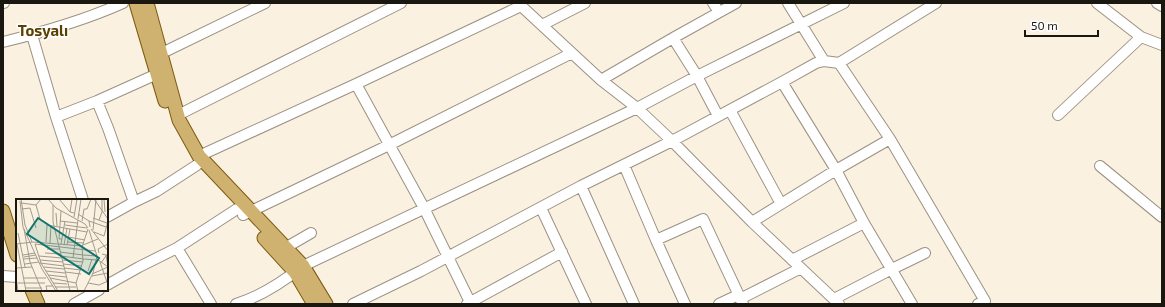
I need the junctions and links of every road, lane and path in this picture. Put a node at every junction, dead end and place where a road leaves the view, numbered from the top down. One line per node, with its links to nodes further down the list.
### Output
1 (123, 3): 19 (street)
2 (136, 3): 28 (main road)
3 (147, 3): 24 (main road)
4 (264, 3): 24 (street)
5 (401, 3): 36 (street)
6 (584, 3): 18 (street)
7 (713, 3): 16 (street)
8 (736, 3): 16 (street)
9 (788, 3): 17 (street)
10 (844, 3): 17 (street)
11 (936, 3): 27 (street)
12 (1097, 3): 20 (street)
13 (1157, 3): 15 (street)
14 (519, 4): 18 (street); 32 (street)
15 (1162, 6)
16 (719, 12): 21 (street)
17 (801, 24): 26 (street); 29 (street)
18 (542, 25): 25 (street)
19 (32, 35): 22 (street); 39 (street)
20 (1141, 36): 23 (street); 37 (street)
21 (673, 38): 29 (street); 30 (street)
22 (3, 42)
23 (1162, 45)
24 (162, 53): 36 (main road)
25 (572, 53): 30 (street); 42 (street)
26 (824, 61): 27 (street); 31 (street)
27 (840, 63): 40 (street)
28 (157, 74): 33 (street); 43 (main road)
29 (697, 76): 34 (street); 38 (street)
30 (601, 80): 34 (street)
31 (782, 82): 35 (street); 46 (street)
32 (356, 84): 42 (street); 43 (street)
33 (97, 101): 39 (street); 49 (street)
34 (637, 108): 41 (street); 51 (street)
35 (730, 110): 38 (street); 50 (street)
36 (178, 114): 43 (main road)
37 (1058, 115)
38 (718, 116): 41 (street)
39 (56, 117): 48 (street)
40 (890, 140): 46 (street); 92 (street)
41 (672, 141): 44 (street); 57 (street)
42 (389, 145): 51 (street); 54 (street)
43 (198, 161): 49 (street); 54 (main road)
44 (624, 165): 47 (street); 60 (street)
45 (1100, 166): 56 (street)
46 (836, 170): 50 (street); 58 (street)
47 (581, 186): 52 (street); 88 (street)
48 (83, 199)
49 (134, 202): 55 (street)
50 (781, 204): 57 (street)
51 (424, 208): 66 (street); 69 (street)
52 (541, 208): 64 (street); 66 (street)
53 (3, 211): 63 (main road)
54 (244, 212): 61 (street); 62 (main road); 69 (main road)
55 (108, 216)
56 (1162, 217)
57 (752, 222): 67 (street)
58 (864, 223): 67 (street); 70 (street)
59 (312, 233): 62 (street)
60 (656, 240): 76 (street); 89 (street)
61 (176, 248): 73 (street); 82 (street)
62 (285, 248): 69 (main road)
63 (16, 252)
64 (562, 252): 79 (street); 87 (street)
65 (925, 253): 70 (street)
66 (447, 256): 79 (street); 86 (street)
67 (792, 260): 68 (street)
68 (801, 268): 76 (street); 78 (street)
69 (299, 269): 77 (street); 84 (main road); 85 (main road)
70 (892, 269): 78 (street); 91 (street)
71 (3, 276): 72 (street)
72 (16, 277)
73 (108, 284)
74 (32, 291): 80 (main road)
75 (97, 291): 81 (street)
76 (740, 299): 90 (street)
77 (252, 302): 83 (street)
78 (836, 302)
79 (469, 303)
80 (38, 304)
81 (74, 304)
82 (211, 304)
83 (236, 304)
84 (314, 304)
85 (326, 304)
86 (353, 304)
87 (586, 304)
88 (634, 304)
89 (685, 304)
90 (719, 304)
91 (912, 304)
92 (978, 304)

